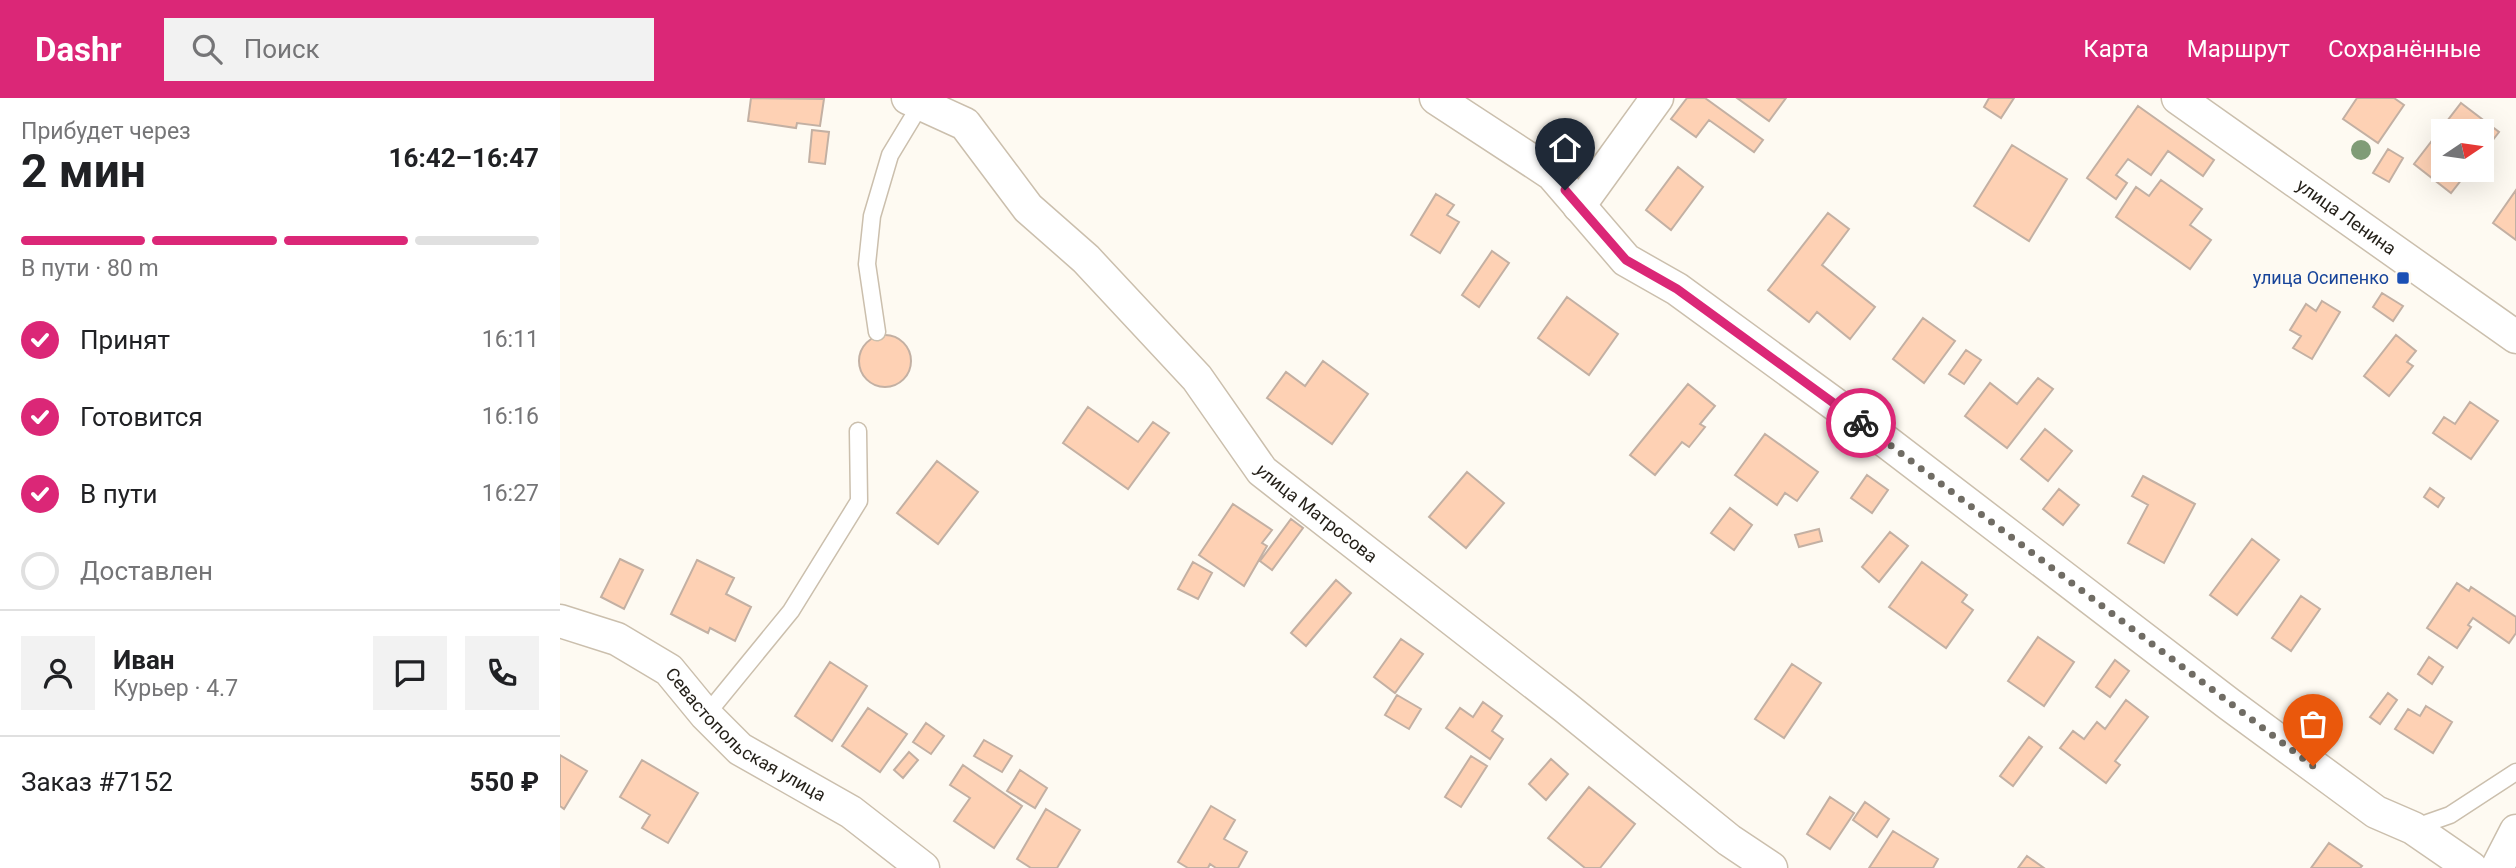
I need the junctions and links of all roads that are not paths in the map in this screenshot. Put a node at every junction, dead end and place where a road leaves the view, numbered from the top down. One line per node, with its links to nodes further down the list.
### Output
1 (1436, 98): 5 (street)
2 (1657, 98): 5 (street)
3 (2178, 98): 7 (street, улица Ленина)
4 (918, 99): 6 (lane); 15 (street, улица Матросова)
5 (1579, 206): 12 (street)
6 (877, 332)
7 (2516, 337)
8 (858, 431): 10 (lane)
9 (560, 621): 10 (street, Севастопольская улица)
10 (706, 715): 14 (street, Севастопольская улица)
11 (2516, 772): 12 (lane)
12 (2413, 828): 16 (street)
13 (2516, 831): 17 (street)
14 (923, 868)
15 (1770, 868)
16 (2471, 868)
17 (2497, 868)

